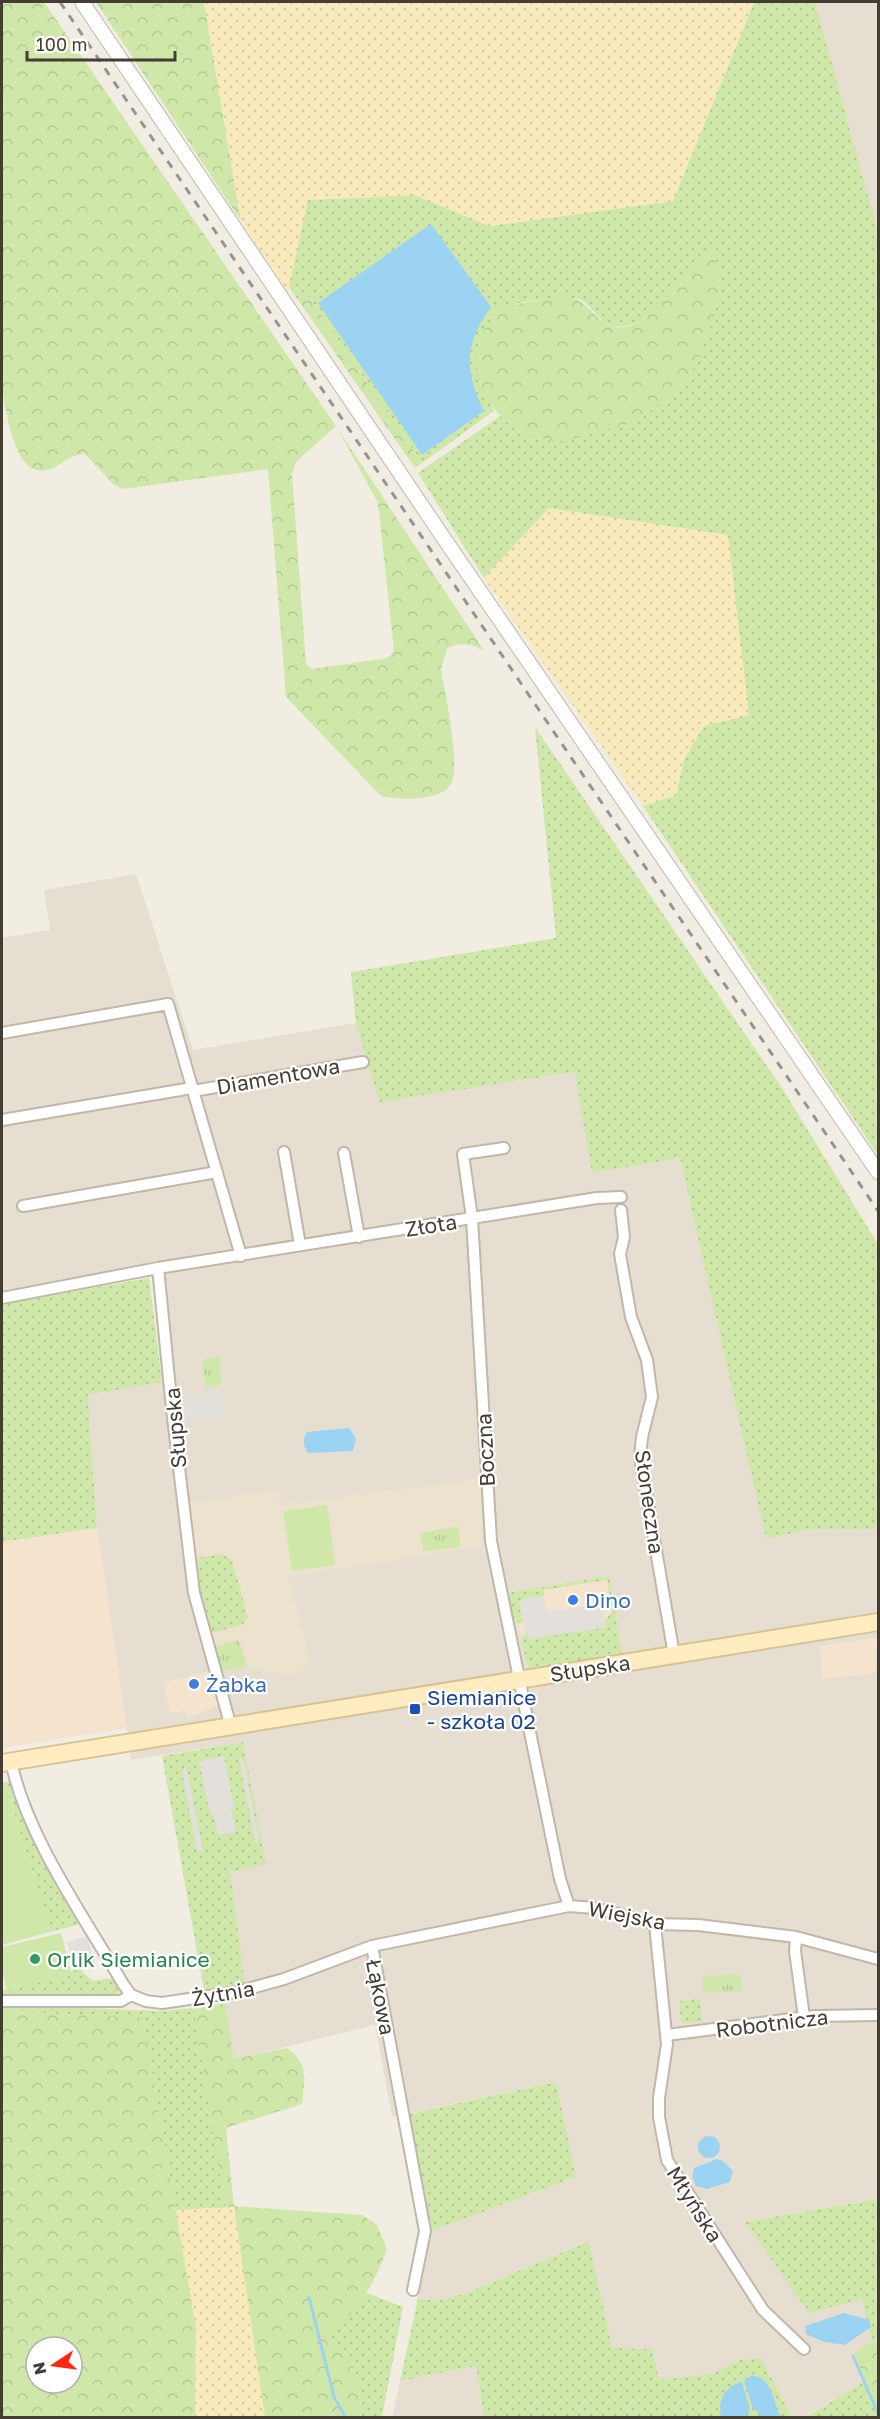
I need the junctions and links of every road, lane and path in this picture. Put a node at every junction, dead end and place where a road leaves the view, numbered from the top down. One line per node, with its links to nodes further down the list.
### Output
1 (81, 2): 10 (street)
2 (2, 1033): 4 (street)
3 (363, 1062): 4 (street, Diamentowa)
4 (193, 1090): 5 (street); 9 (street)
5 (2, 1120)
6 (504, 1148): 14 (street, Boczna)
7 (284, 1152): 16 (street)
8 (344, 1153): 15 (street)
9 (217, 1172): 12 (street); 17 (street)
10 (879, 1172)
11 (621, 1197): 14 (street, Złota)
12 (23, 1206)
13 (621, 1210): 21 (street, Słoneczna)
14 (472, 1218): 15 (street, Złota); 22 (street, Boczna)
15 (359, 1237): 16 (street, Złota)
16 (300, 1245): 17 (street, Złota)
17 (241, 1256): 18 (street, Złota)
18 (158, 1268): 19 (street, Złota); 23 (street, Słupska)
19 (2, 1298)
20 (879, 1622): 21 (main road, Słupska)
21 (674, 1655): 22 (main road, Słupska)
22 (521, 1679): 23 (main road, Słupska); 25 (street, Wiejska)
23 (231, 1727): 24 (main road, Słupska)
24 (4, 1762): 30 (street)
25 (568, 1906): 26 (street, Wiejska); 28 (street, Żytnia)
26 (655, 1923): 27 (street, Wiejska); 34 (street, Młyńska)
27 (796, 1937): 29 (street, Wiejska); 33 (street)
28 (372, 1946): 30 (street, Żytnia); 35 (street, Łąkowa)
29 (879, 1959)
30 (131, 1995): 31 (street)
31 (2, 2001)
32 (879, 2015): 33 (street, Robotnicza)
33 (804, 2017): 34 (street, Robotnicza)
34 (667, 2035): 36 (street, Młyńska)
35 (413, 2290)
36 (804, 2349)

